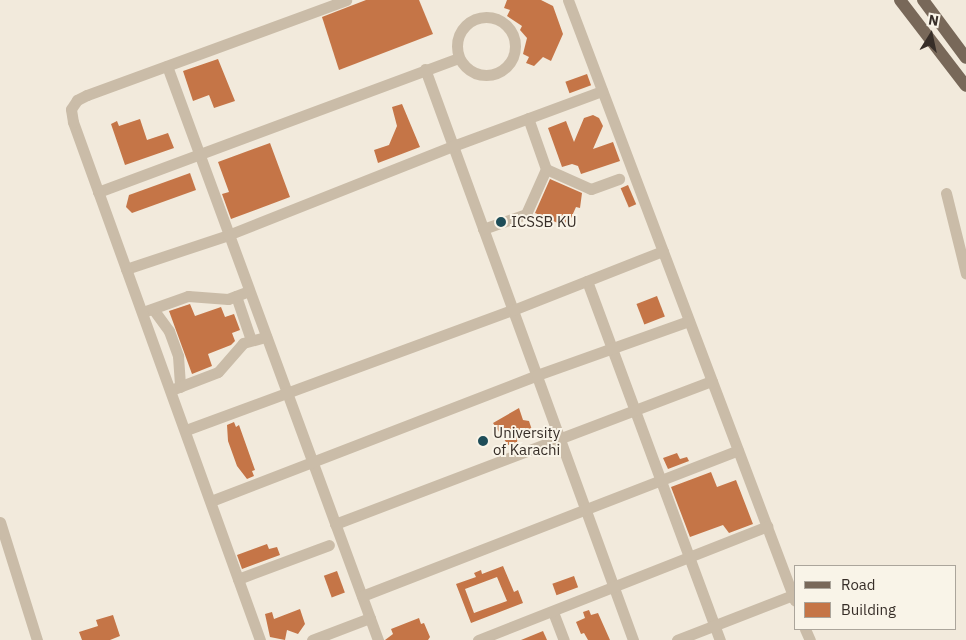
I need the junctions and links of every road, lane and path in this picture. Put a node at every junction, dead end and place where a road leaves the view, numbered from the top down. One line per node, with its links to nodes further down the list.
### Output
1 (346, 0): 7 (street)
2 (568, 0): 10 (street)
3 (900, 0): 9 (main road)
4 (923, 0): 6 (main road)
5 (459, 58): 5 (street); 8 (street)
6 (966, 58)
7 (167, 66): 13 (street); 16 (street)
8 (425, 68): 12 (street); 13 (street)
9 (966, 86)
10 (602, 91): 11 (street); 20 (street)
11 (528, 118): 12 (street); 14 (street)
12 (453, 146): 18 (street); 19 (street)
13 (199, 155): 16 (street); 19 (street)
14 (546, 169): 15 (street); 18 (street)
15 (619, 179)
16 (98, 192): 21 (street)
17 (946, 193): 22 (street)
18 (483, 229): 26 (street)
19 (228, 235): 21 (street); 24 (street)
20 (662, 251): 23 (street); 28 (street)
21 (126, 269): 27 (street)
22 (965, 271)
23 (587, 281): 26 (street); 31 (street)
24 (249, 290): 25 (street); 29 (street)
25 (236, 296): 27 (street); 30 (street)
26 (513, 310): 32 (street); 35 (street)
27 (148, 311): 34 (street); 34 (street)
28 (689, 321): 31 (street); 33 (street)
29 (266, 337): 30 (street); 35 (street)
30 (250, 340): 34 (street)
31 (612, 348): 32 (street); 36 (street)
32 (537, 375): 38 (street); 40 (street)
33 (712, 381): 36 (street); 39 (street)
34 (176, 389): 37 (street)
35 (287, 394): 37 (street); 40 (street)
36 (637, 410): 38 (street); 41 (street)
37 (186, 430): 42 (street)
38 (560, 440): 43 (street); 45 (street)
39 (738, 450): 41 (street); 46 (street)
40 (312, 463): 42 (street); 45 (street)
41 (662, 480): 43 (street); 48 (street)
42 (211, 501): 49 (street)
43 (586, 510): 50 (street); 51 (street)
44 (0, 522): 56 (street)
45 (335, 524): 51 (street)
46 (766, 526): 48 (street); 52 (street)
47 (329, 545): 49 (street)
48 (690, 558): 50 (street); 55 (street)
49 (238, 579): 57 (street)
50 (614, 586): 53 (street); 62 (street)
51 (362, 596): 54 (street)
52 (794, 598): 55 (street)
53 (553, 612): 60 (street); 61 (street)
54 (370, 618): 58 (street); 59 (street)
55 (715, 624): 63 (street); 64 (street)
56 (38, 640)
57 (260, 640)
58 (312, 640)
59 (378, 640)
60 (478, 640)
61 (564, 640)
62 (633, 640)
63 (677, 640)
64 (720, 640)

